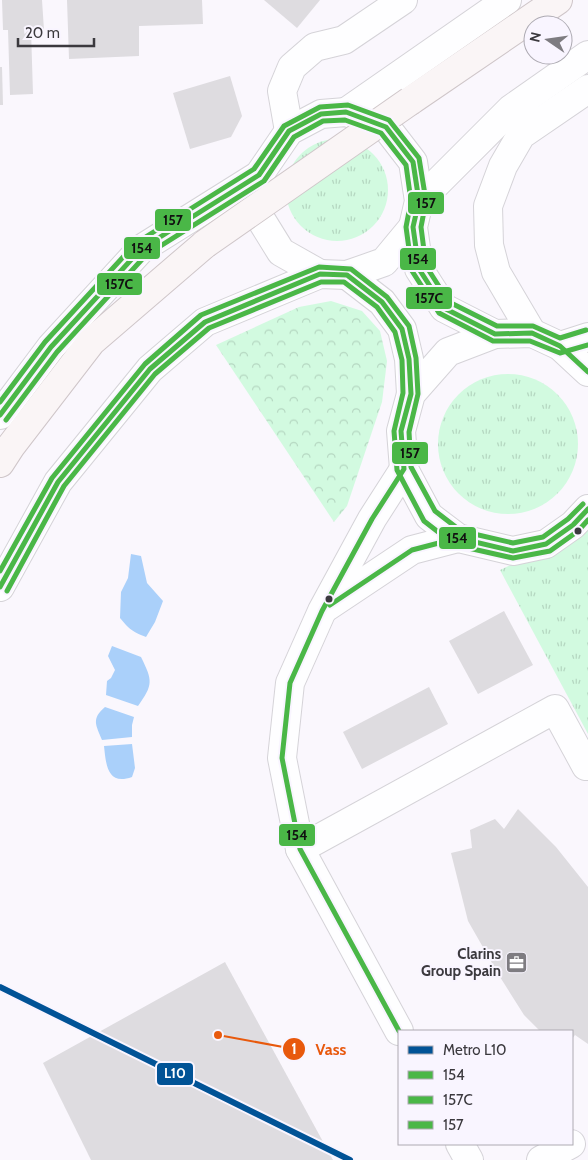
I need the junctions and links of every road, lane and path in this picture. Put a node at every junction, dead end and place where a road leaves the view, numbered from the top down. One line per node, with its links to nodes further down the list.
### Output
1 (403, 0): 7 (street)
2 (507, 0): 6 (street)
3 (558, 0): 18 (main road, bridge)
4 (588, 55): 9 (street)
5 (581, 99): 11 (street)
6 (346, 112): 7 (street); 9 (street)
7 (289, 131): 8 (street)
8 (259, 175): 10 (street); 17 (street)
9 (416, 214): 10 (street); 12 (street)
10 (333, 275): 16 (street); 22 (street)
11 (532, 333): 12 (street); 14 (street)
12 (495, 334): 16 (street)
13 (588, 336): 14 (street)
14 (560, 346): 15 (street)
15 (588, 372)
16 (411, 394): 19 (street)
17 (0, 415)
18 (0, 463)
19 (404, 469): 21 (street); 23 (street)
20 (588, 509): 21 (street)
21 (458, 538): 23 (street)
22 (0, 587)
23 (322, 611): 25 (street)
24 (586, 766): 25 (street)
25 (300, 849): 26 (street)
26 (398, 1030)
27 (588, 1135): 28 (street)
28 (573, 1143)
29 (461, 1145): 31 (street)
30 (569, 1145): 32 (street)
31 (469, 1160)
32 (541, 1160)

